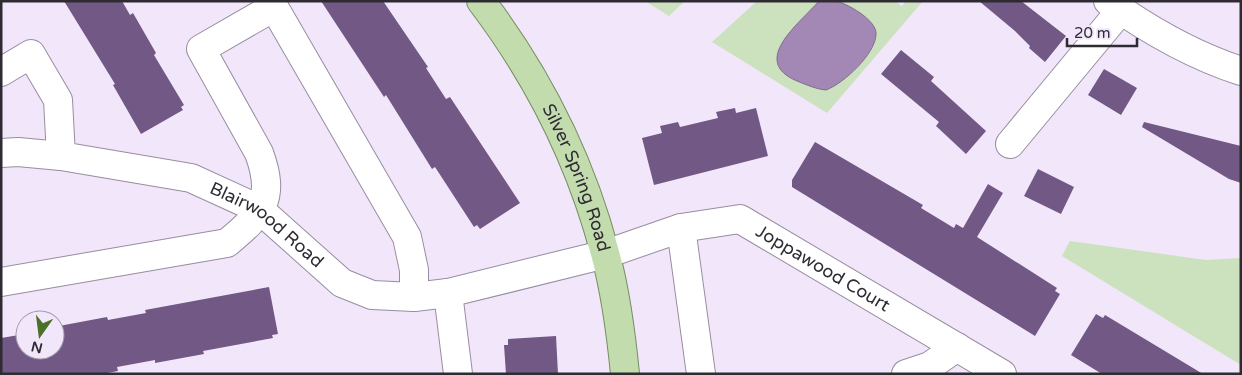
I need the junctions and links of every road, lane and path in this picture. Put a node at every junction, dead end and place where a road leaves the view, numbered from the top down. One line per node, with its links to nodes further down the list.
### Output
1 (481, 1): 10 (main road, Silver Spring Road)
2 (1114, 6): 3 (street); 5 (street)
3 (1241, 71)
4 (1, 72): 7 (street)
5 (1010, 144)
6 (1, 153): 7 (street, Blairwood Road)
7 (61, 156): 8 (street, Blairwood Road)
8 (259, 209): 11 (street); 13 (street, Blairwood Road); 13 (street)
9 (680, 228): 10 (street, Joppawood Court); 14 (street, Joppawood Court); 17 (street)
10 (606, 254): 12 (street, Blairwood Road); 16 (main road, Silver Spring Road)
11 (1, 282)
12 (448, 293): 13 (street, Blairwood Road); 15 (street)
13 (414, 297)
14 (957, 347): 18 (street); 19 (street, Joppawood Court)
15 (458, 374)
16 (625, 374)
17 (701, 374)
18 (906, 374)
19 (1002, 374)

